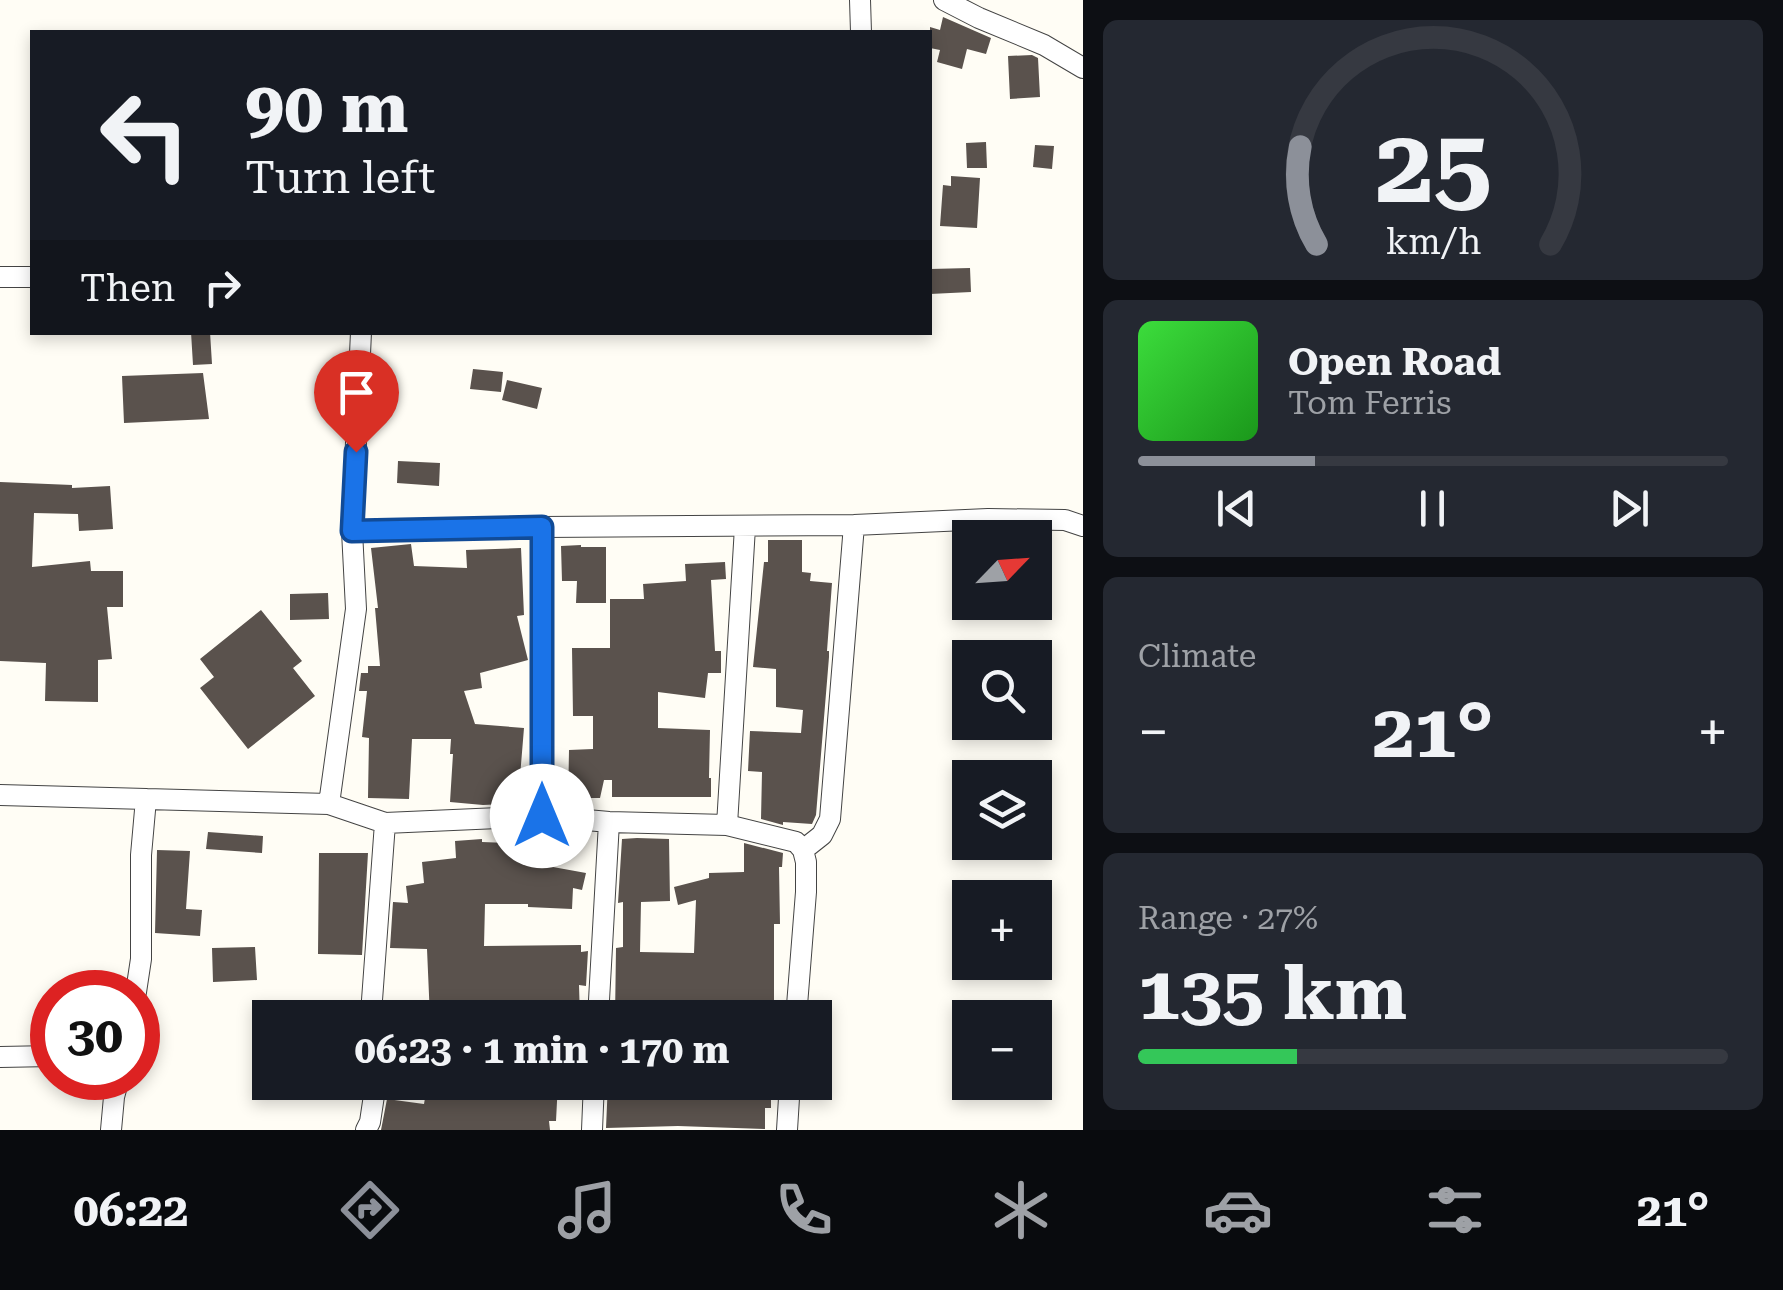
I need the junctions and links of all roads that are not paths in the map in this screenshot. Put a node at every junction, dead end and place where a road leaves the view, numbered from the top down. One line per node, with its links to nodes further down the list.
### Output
1 (860, 0): 3 (street)
2 (944, 0): 4 (street)
3 (862, 30)
4 (1083, 68)
5 (0, 277): 6 (street)
6 (30, 277)
7 (361, 335): 12 (street)
8 (854, 525): 9 (street); 11 (street); 20 (street)
9 (1083, 526)
10 (542, 527): 11 (street); 12 (street); 16 (street)
11 (746, 527): 19 (street)
12 (352, 531): 15 (street)
13 (0, 794): 14 (street)
14 (146, 799): 15 (street); 21 (street)
15 (329, 804): 17 (street)
16 (542, 816): 17 (street); 18 (street)
17 (385, 822): 22 (street)
18 (609, 822): 19 (street); 23 (street)
19 (727, 825): 20 (street)
20 (804, 850): 24 (street)
21 (139, 970)
22 (372, 1000)
23 (599, 1000)
24 (797, 1000)
25 (30, 1056): 26 (street)
26 (0, 1057)
27 (114, 1100): 31 (street)
28 (373, 1100): 32 (street)
29 (593, 1100): 33 (street)
30 (788, 1100): 34 (street)
31 (111, 1130)
32 (366, 1130)
33 (592, 1130)
34 (786, 1130)

